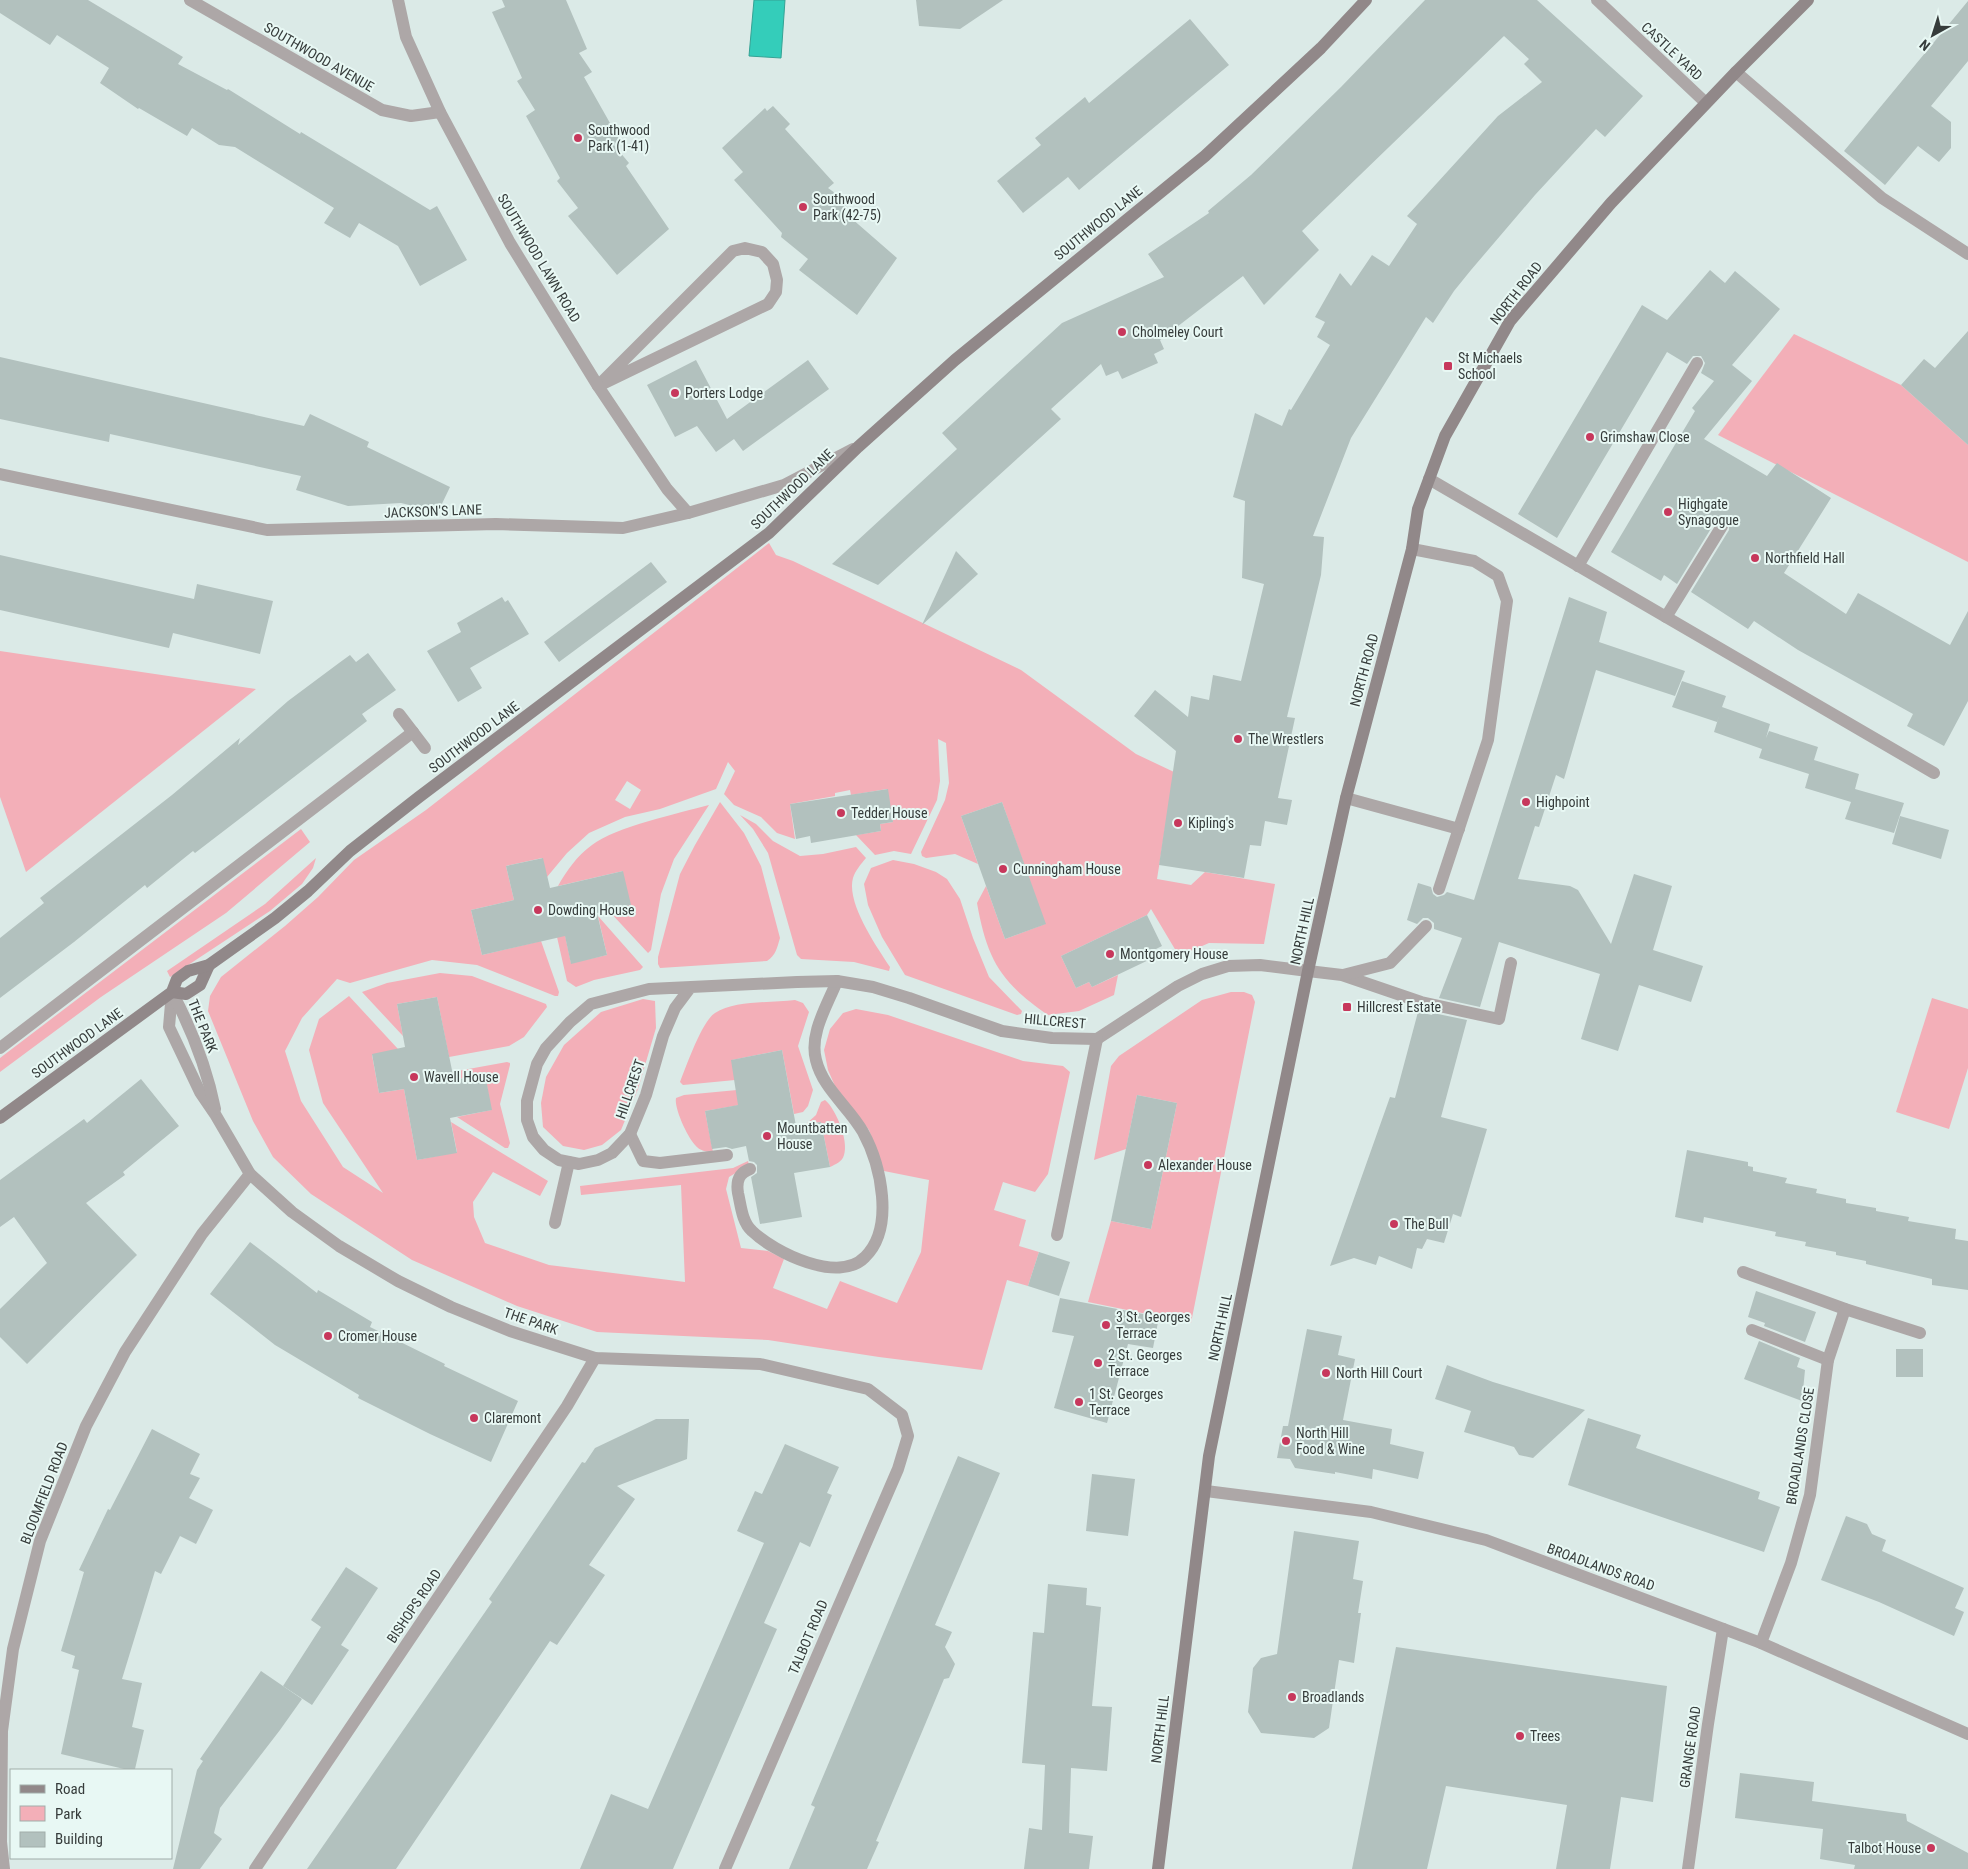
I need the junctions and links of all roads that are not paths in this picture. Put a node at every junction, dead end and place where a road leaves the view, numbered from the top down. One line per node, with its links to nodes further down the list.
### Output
1 (190, 0): 8 (street, SOUTHWOOD AVENUE)
2 (398, 0): 8 (street, SOUTHWOOD LAWN ROAD)
3 (1366, 0): 12 (main road, SOUTHWOOD LANE)
4 (1597, 0): 7 (street, CASTLE YARD)
5 (1808, 0): 6 (main road, NORTH ROAD)
6 (1736, 72): 7 (main road, NORTH ROAD); 9 (street)
7 (1706, 103): 14 (main road, NORTH ROAD)
8 (440, 112): 11 (street, SOUTHWOOD LAWN ROAD)
9 (1968, 254)
10 (1697, 363): 18 (street)
11 (598, 386): 11 (street); 15 (street, SOUTHWOOD LAWN ROAD)
12 (858, 447): 15 (street, JACKSON'S LANE); 29 (main road, SOUTHWOOD LANE)
13 (0, 474): 15 (street, JACKSON'S LANE)
14 (1429, 479): 17 (main road, NORTH ROAD); 18 (street)
15 (688, 513)
16 (1722, 526): 19 (street)
17 (1412, 549): 24 (main road, NORTH ROAD); 25 (street)
18 (1578, 566): 19 (street)
19 (1666, 617): 23 (street)
20 (399, 714): 21 (street)
21 (413, 732): 22 (street); 36 (street)
22 (425, 748)
23 (1934, 773)
24 (1346, 798): 25 (street); 30 (main road, NORTH HILL)
25 (1459, 829): 26 (street)
26 (1439, 889)
27 (1426, 926): 31 (street)
28 (1511, 963): 31 (street)
29 (209, 965): 34 (main road, SOUTHWOOD LANE); 34 (main road, SOUTHWOOD LANE)
30 (1308, 972): 31 (street, HILLCREST); 35 (street, HILLCREST); 53 (main road, NORTH HILL)
31 (1342, 975)
32 (836, 981): 33 (street, HILLCREST); 35 (street, HILLCREST); 42 (street)
33 (690, 988): 39 (street, HILLCREST); 41 (street, HILLCREST)
34 (172, 992): 37 (street, THE PARK); 37 (street, THE PARK); 38 (main road, SOUTHWOOD LANE)
35 (1097, 1039): 45 (street, HILLCREST)
36 (0, 1048)
37 (216, 1114): 43 (street, THE PARK)
38 (0, 1118)
39 (630, 1134): 40 (street); 41 (street, HILLCREST)
40 (727, 1155)
41 (569, 1162): 44 (street)
42 (750, 1169)
43 (250, 1174): 50 (street, THE PARK); 57 (street, BLOOMFIELD ROAD)
44 (555, 1223)
45 (1057, 1235)
46 (1743, 1272): 47 (street)
47 (1845, 1309): 49 (street); 51 (street, BROADLANDS CLOSE)
48 (1752, 1330): 51 (street)
49 (1920, 1333)
50 (595, 1358): 52 (street, THE PARK); 58 (street, BISHOPS ROAD)
51 (1828, 1360): 55 (street, BROADLANDS CLOSE)
52 (902, 1415): 59 (street, TALBOT ROAD)
53 (1206, 1490): 54 (street, BROADLANDS ROAD); 60 (main road, NORTH HILL)
54 (1723, 1629): 55 (street, BROADLANDS ROAD); 61 (street, GRANGE ROAD)
55 (1761, 1643): 56 (street, BROADLANDS ROAD)
56 (1968, 1734)
57 (4, 1869)
58 (255, 1869)
59 (725, 1869)
60 (1158, 1869)
61 (1688, 1869)

